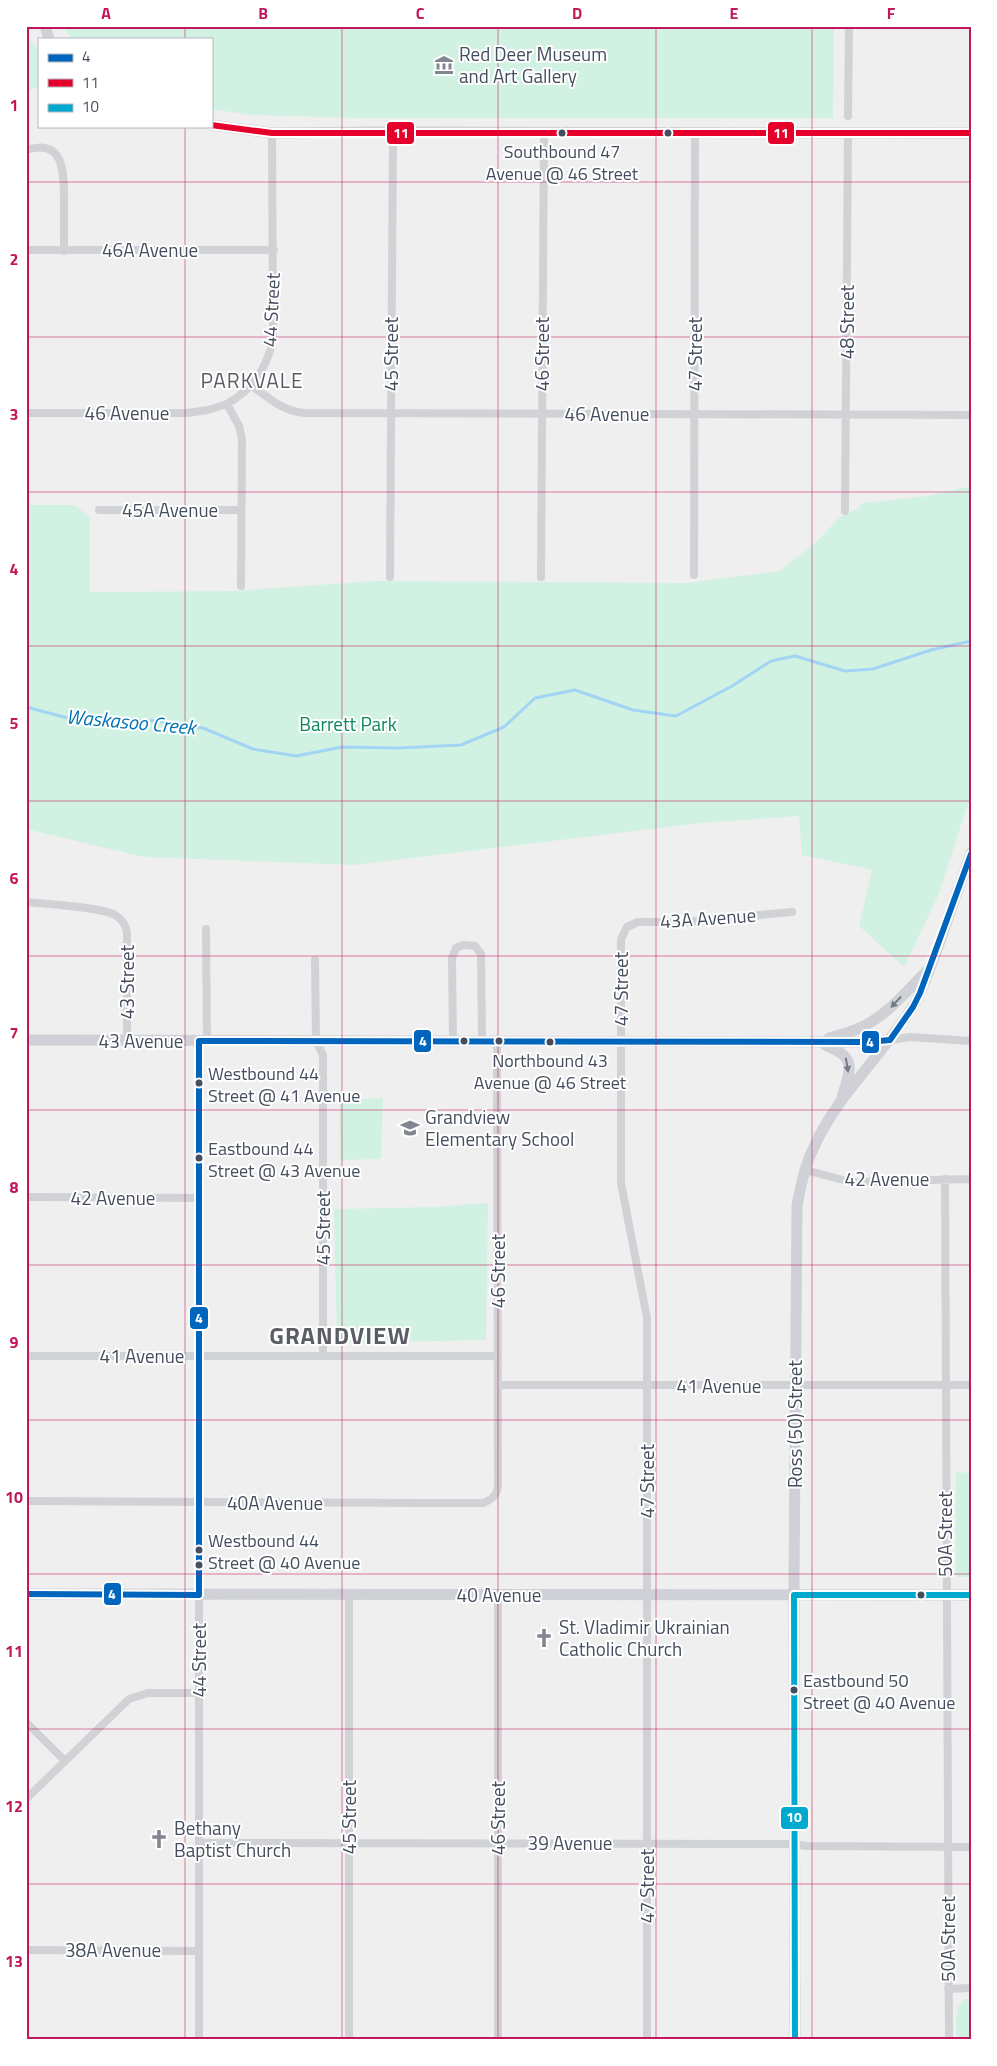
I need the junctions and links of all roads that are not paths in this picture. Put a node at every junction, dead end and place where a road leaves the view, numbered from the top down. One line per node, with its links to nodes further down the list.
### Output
1 (45, 26): 3 (main road)
2 (848, 26): 4 (street)
3 (49, 38)
4 (848, 116)
5 (212, 126): 8 (main road)
6 (392, 132): 7 (main road); 8 (main road); 19 (street, 45 Street)
7 (544, 132): 9 (main road); 20 (street, 46 Street)
8 (272, 133): 15 (street, 44 Street)
9 (695, 133): 10 (main road); 21 (street, 47 Street)
10 (848, 133): 11 (main road); 22 (street, 48 Street)
11 (971, 133)
12 (26, 150): 14 (street)
13 (26, 250): 14 (street, 46A Avenue)
14 (64, 250): 15 (street, 46A Avenue)
15 (274, 250): 16 (street, 44 Street)
16 (252, 385): 17 (street, 44 Street); 19 (street, 46 Avenue)
17 (226, 404): 18 (street, 46 Avenue); 25 (street)
18 (26, 413)
19 (390, 414): 20 (street, 46 Avenue); 28 (street, 45 Street)
20 (542, 414): 21 (street, 46 Avenue); 29 (street, 46 Street)
21 (695, 414): 22 (street, 46 Avenue); 27 (street, 47 Street)
22 (846, 415): 23 (street, 46 Avenue); 26 (street, 48 Street)
23 (971, 415)
24 (99, 510): 25 (street, 45A Avenue)
25 (241, 510): 30 (street)
26 (845, 511)
27 (694, 575)
28 (390, 577)
29 (541, 577)
30 (241, 586)
31 (971, 853): 37 (main road, Ross (50) Street)
32 (26, 902): 40 (street, 43 Street)
33 (792, 912): 34 (street, 43A Avenue)
34 (627, 927): 47 (street, 47 Street)
35 (206, 929): 41 (street, 44 Street)
36 (315, 960): 42 (street)
37 (930, 968): 39 (main road, Ross (50) Street); 48 (main road, one-way to 48)
38 (26, 1040): 40 (main road, 43 Avenue)
39 (890, 1040): 45 (street, 43 Avenue); 48 (main road, 43 Avenue); 49 (main road, Ross (50) Street)
40 (127, 1041): 41 (main road, 43 Avenue)
41 (203, 1041): 42 (main road, 43 Avenue); 54 (street, 44 Street)
42 (316, 1041): 43 (main road, 43 Avenue); 57 (street, 45 Street)
43 (453, 1041): 44 (main road, 43 Avenue); 44 (street)
44 (482, 1041): 46 (main road, 43 Avenue)
45 (971, 1041)
46 (498, 1042): 47 (main road, 43 Avenue); 58 (street, 46 Street)
47 (621, 1042): 48 (main road, 43 Avenue); 63 (street, 47 Street)
48 (818, 1042): 49 (main road, one-way to 49)
49 (840, 1104): 50 (main road, Ross (50) Street)
50 (805, 1170): 51 (street, 42 Avenue); 60 (main road, Ross (50) Street)
51 (945, 1179): 52 (street, 42 Avenue); 61 (street, 50A Street)
52 (971, 1179)
53 (26, 1197): 54 (street, 42 Avenue)
54 (199, 1198): 56 (street, 44 Street)
55 (26, 1356): 56 (street, 41 Avenue)
56 (199, 1356): 57 (street, 41 Avenue); 66 (street, 44 Street)
57 (323, 1356): 58 (street, 41 Avenue)
58 (498, 1356): 59 (street, 46 Street)
59 (498, 1385): 63 (street, 41 Avenue); 64 (street, 46 Street)
60 (795, 1385): 61 (street, 41 Avenue); 63 (street, 41 Avenue); 72 (main road, Ross (50) Street)
61 (945, 1385): 62 (street, 41 Avenue); 73 (street, 50A Street)
62 (971, 1385)
63 (647, 1386): 71 (street, 47 Street)
64 (493, 1498): 66 (street, 40A Avenue)
65 (26, 1501): 66 (street, 40A Avenue)
66 (200, 1503): 68 (street, 44 Street)
67 (26, 1594): 68 (main road, 40 Avenue)
68 (200, 1595): 69 (main road, 40 Avenue); 75 (street, 44 Street)
69 (349, 1595): 70 (main road, 40 Avenue); 80 (street, 45 Street)
70 (498, 1595): 71 (main road, 40 Avenue); 81 (street, 46 Street)
71 (647, 1595): 72 (main road, 40 Avenue); 82 (street, 47 Street)
72 (794, 1595): 73 (main road, 40 Avenue); 83 (main road, Ross (50) Street)
73 (946, 1595): 74 (main road, 40 Avenue); 84 (street, 50A Street)
74 (971, 1595)
75 (200, 1692): 77 (street); 79 (street, 44 Street)
76 (26, 1722): 77 (street)
77 (65, 1761): 78 (street)
78 (26, 1799)
79 (199, 1843): 80 (street, 39 Avenue); 87 (street, 44 Street)
80 (349, 1843): 81 (street, 39 Avenue); 91 (street, 45 Street)
81 (498, 1843): 82 (street, 39 Avenue); 92 (street, 46 Street)
82 (647, 1844): 83 (street, 39 Avenue); 93 (street, 47 Street)
83 (795, 1844): 84 (street, 39 Avenue); 94 (main road, Ross (50) Street)
84 (947, 1847): 85 (street, 39 Avenue); 88 (street, 50A Street)
85 (971, 1847)
86 (26, 1950): 87 (street, 38A Avenue)
87 (199, 1951): 90 (street, 44 Street)
88 (948, 1988): 89 (street); 95 (street, 50A Street)
89 (971, 1988)
90 (199, 2040)
91 (349, 2040)
92 (498, 2040)
93 (647, 2040)
94 (795, 2040)
95 (948, 2040)

